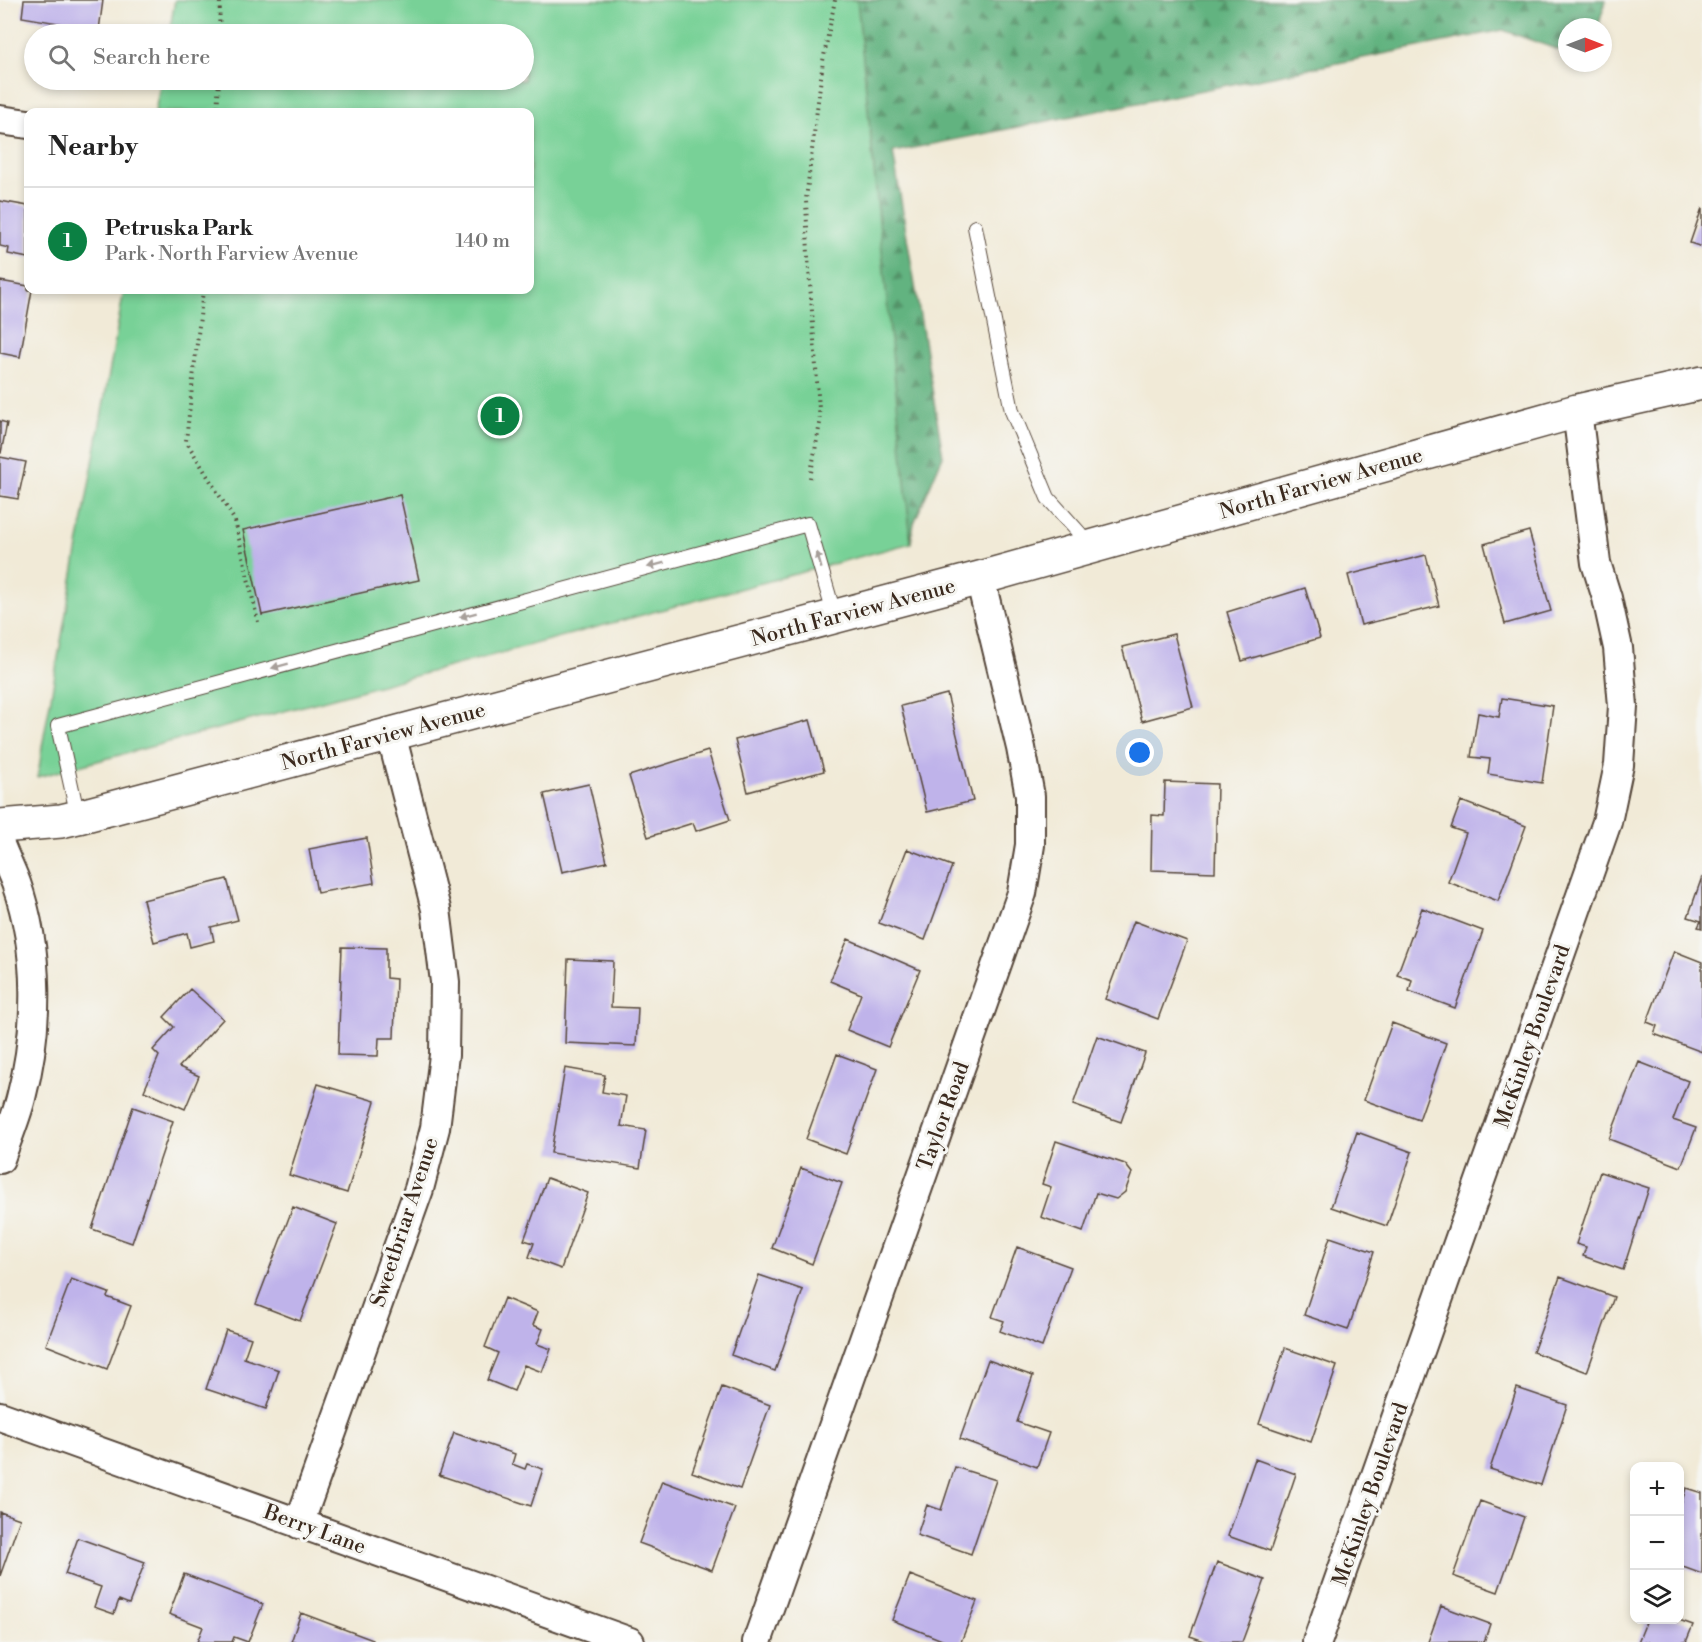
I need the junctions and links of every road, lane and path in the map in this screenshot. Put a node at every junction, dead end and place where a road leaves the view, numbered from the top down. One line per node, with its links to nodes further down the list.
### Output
1 (219, 0): 3 (path)
2 (835, 0): 12 (path)
3 (219, 24)
4 (218, 90): 5 (path)
5 (217, 108)
6 (0, 120): 7 (street)
7 (24, 123)
8 (975, 227): 13 (lane)
9 (203, 294): 16 (path)
10 (1702, 383): 11 (street, North Farview Avenue)
11 (1577, 411): 13 (street, North Farview Avenue); 26 (street, McKinley Boulevard)
12 (810, 478)
13 (1091, 547): 14 (street, North Farview Avenue)
14 (980, 578): 15 (street, North Farview Avenue); 25 (street, Taylor Road)
15 (835, 617): 17 (street, North Farview Avenue); 18 (lane, one-way to 18)
16 (258, 622)
17 (391, 734): 18 (street, North Farview Avenue); 23 (street, Sweetbriar Avenue)
18 (78, 817): 19 (street, North Farview Avenue)
19 (0, 826)
20 (0, 845): 21 (street)
21 (0, 1159)
22 (0, 1416): 23 (street, Berry Lane)
23 (299, 1524): 24 (street, Berry Lane)
24 (630, 1642)
25 (757, 1642)
26 (1317, 1642)

